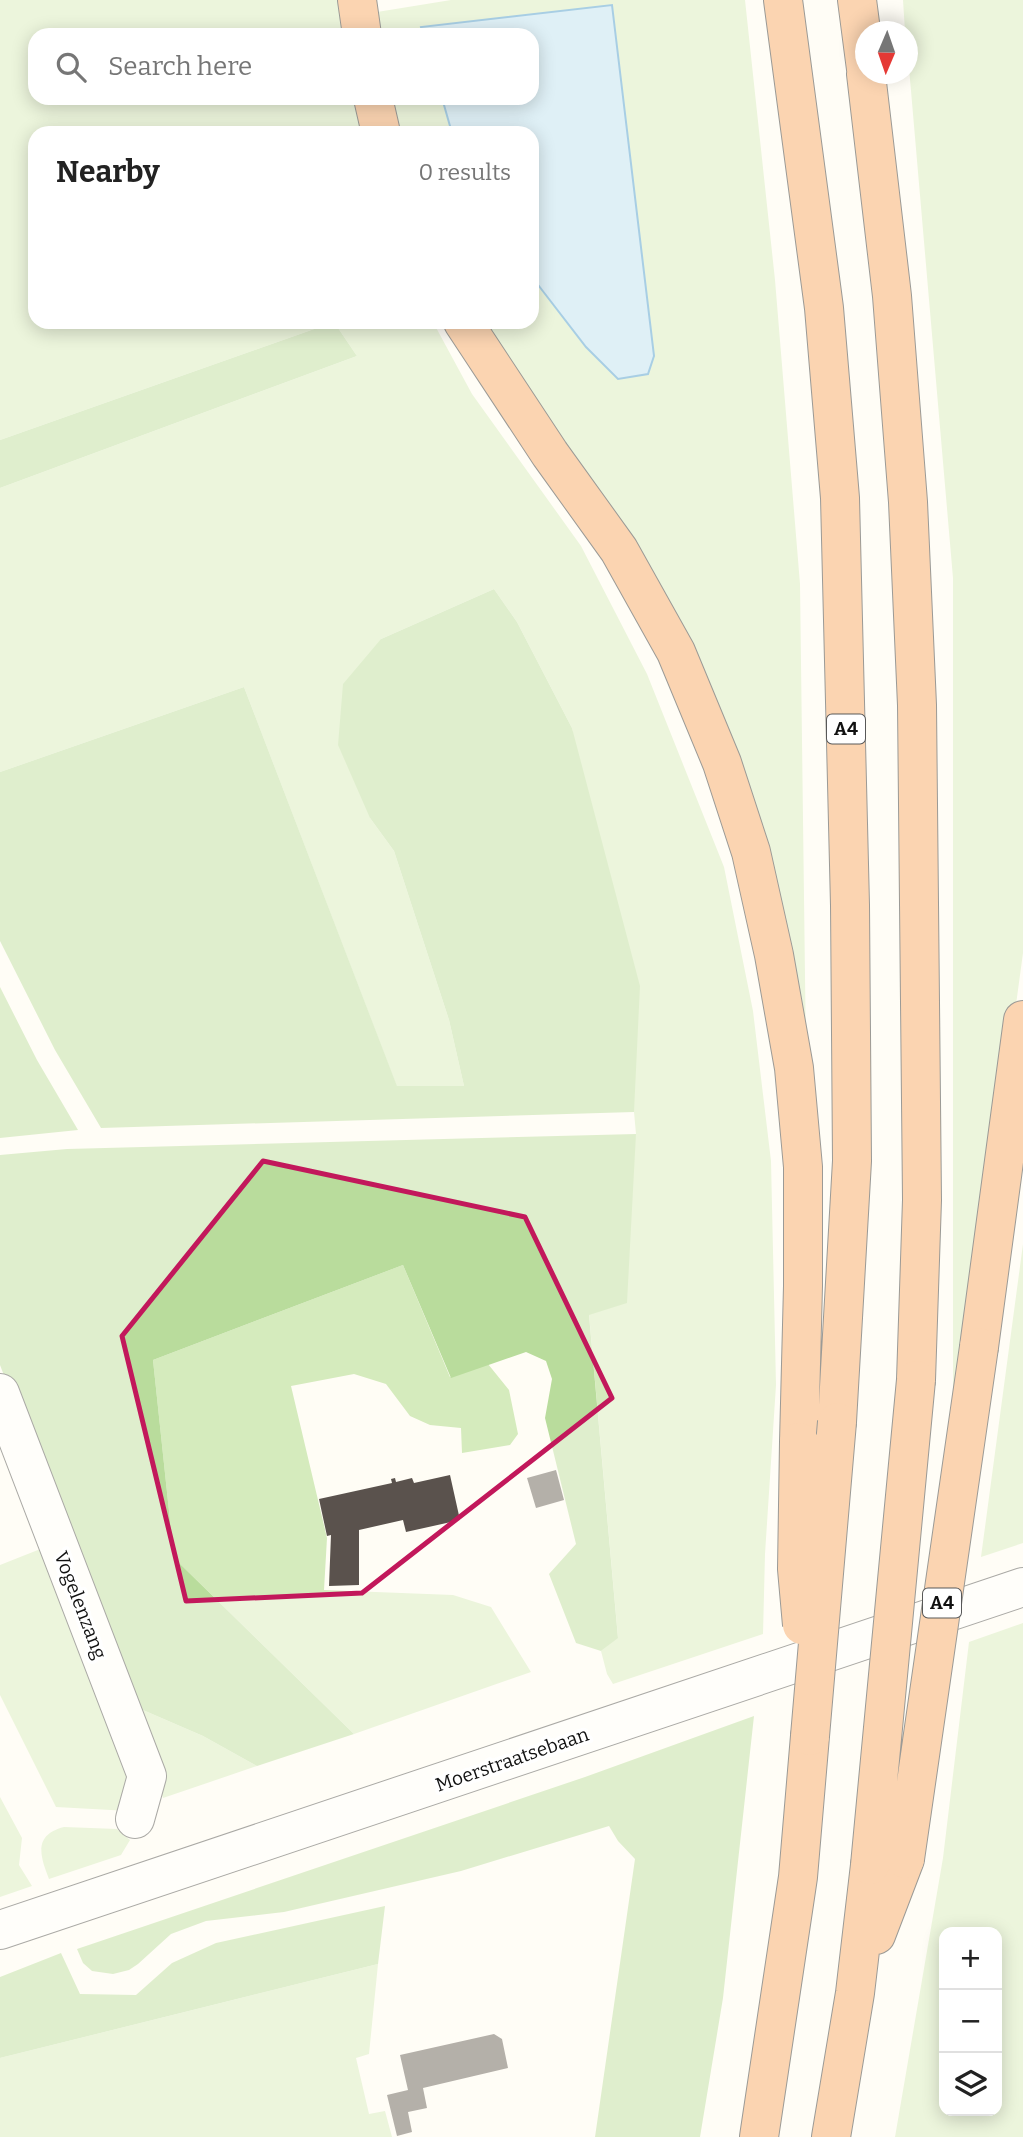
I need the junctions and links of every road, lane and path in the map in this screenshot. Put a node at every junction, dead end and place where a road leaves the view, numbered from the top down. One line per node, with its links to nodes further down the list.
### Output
1 (357, 0): 5 (highway)
2 (783, 0): 13 (highway, A4, bridge)
3 (857, 0): 4 (highway, A4)
4 (859, 21)
5 (361, 28)
6 (867, 84): 15 (highway, A4, bridge)
7 (375, 105): 8 (highway)
8 (380, 126)
9 (468, 329): 13 (highway, A4, bridge)
10 (1023, 1020): 15 (highway, A4, bridge)
11 (0, 1393): 14 (street, Vogelenzang)
12 (1023, 1587): 16 (street, Moerstraatsebaan)
13 (810, 1736): 17 (highway, A4)
14 (135, 1819)
15 (888, 1862): 18 (highway, A4)
16 (0, 1930)
17 (759, 2137)
18 (831, 2137)

